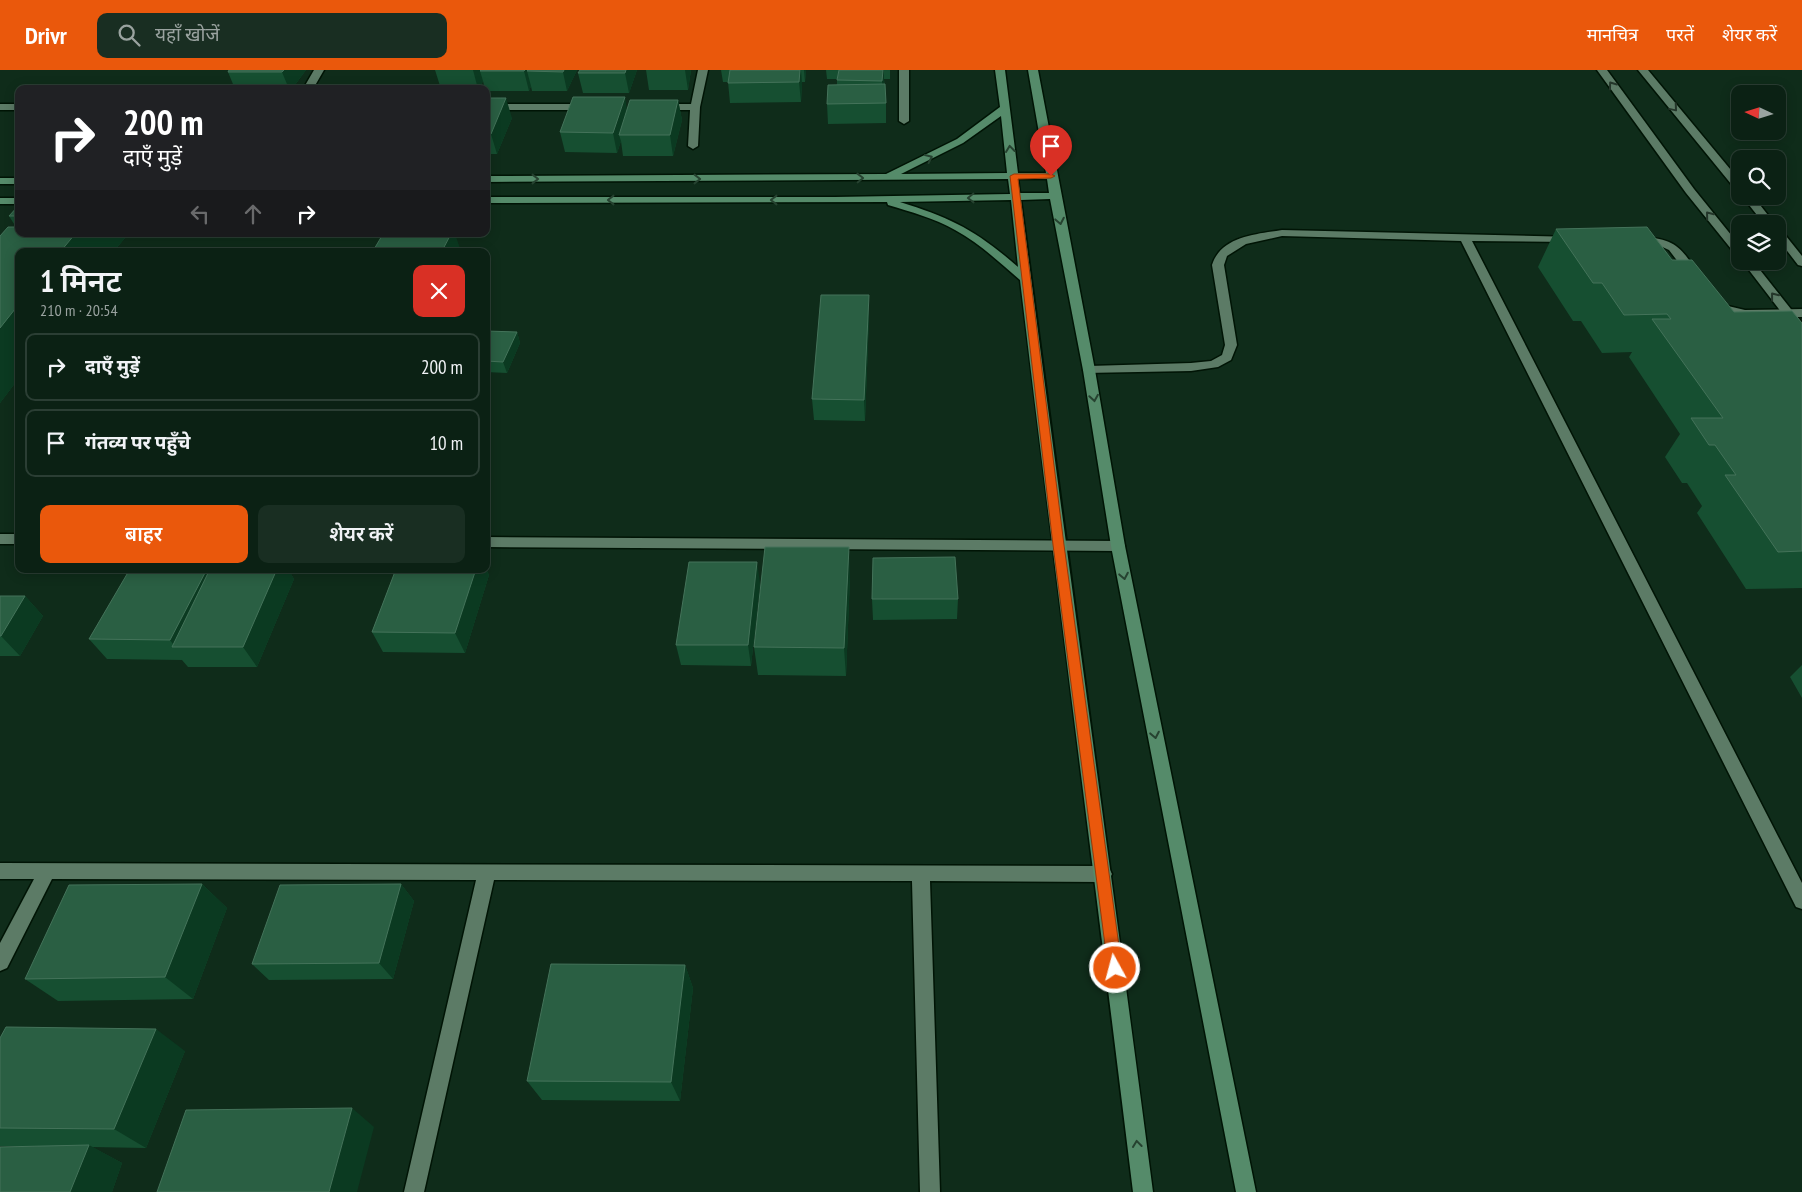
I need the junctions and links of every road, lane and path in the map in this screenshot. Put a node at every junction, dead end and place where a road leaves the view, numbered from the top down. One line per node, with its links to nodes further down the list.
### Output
1 (319, 70): 8 (street)
2 (703, 70): 14 (street)
3 (904, 70): 16 (street)
4 (1000, 70): 15 (main road)
5 (1033, 70): 19 (main road)
6 (1602, 70): 38 (street, one-way to 6)
7 (1643, 70): 20 (street, one-way to 20)
8 (310, 85)
9 (0, 107): 10 (street)
10 (15, 107)
11 (490, 107): 12 (street)
12 (596, 107)
13 (646, 107): 14 (street)
14 (696, 107): 17 (street)
15 (1005, 108): 18 (main road, one-way to 15); 21 (main road, one-way to 15)
16 (904, 121)
17 (693, 146)
18 (1014, 176): 19 (main road); 21 (main road); 27 (main road)
19 (1051, 176): 26 (main road)
20 (1731, 177)
21 (884, 178): 23 (main road, one-way to 21)
22 (490, 179): 23 (main road, one-way to 23)
23 (810, 179): 30 (main road)
24 (0, 181): 25 (main road)
25 (15, 181)
26 (1055, 196): 27 (main road); 46 (main road, one-way to 46)
27 (1016, 197): 28 (main road, one-way to 28); 42 (main road)
28 (881, 199): 30 (main road); 42 (main road)
29 (490, 200): 30 (main road, one-way to 29)
30 (806, 200)
31 (0, 201): 32 (main road)
32 (15, 201)
33 (1754, 205): 34 (street)
34 (1763, 215)
35 (1465, 238): 36 (street); 46 (street); 57 (street)
36 (1581, 239)
37 (1630, 240): 43 (street)
38 (1731, 242)
39 (1786, 243): 40 (street)
40 (1802, 263)
41 (1754, 270): 43 (street, one-way to 41)
42 (1026, 279): 50 (main road)
43 (1788, 313): 44 (street); 45 (street)
44 (1802, 313)
45 (1802, 331)
46 (1089, 370): 51 (main road, one-way to 51)
47 (0, 539): 48 (street)
48 (15, 539)
49 (490, 542): 50 (street)
50 (1058, 545): 51 (street); 56 (main road)
51 (1118, 546): 62 (main road, one-way to 62)
52 (0, 871): 53 (street)
53 (47, 871): 54 (street); 58 (street)
54 (487, 872): 55 (street); 59 (street)
55 (921, 874): 56 (street); 60 (street)
56 (1103, 874): 61 (main road, one-way to 56)
57 (1802, 901)
58 (0, 962)
59 (414, 1192)
60 (930, 1192)
61 (1143, 1192)
62 (1246, 1192)

